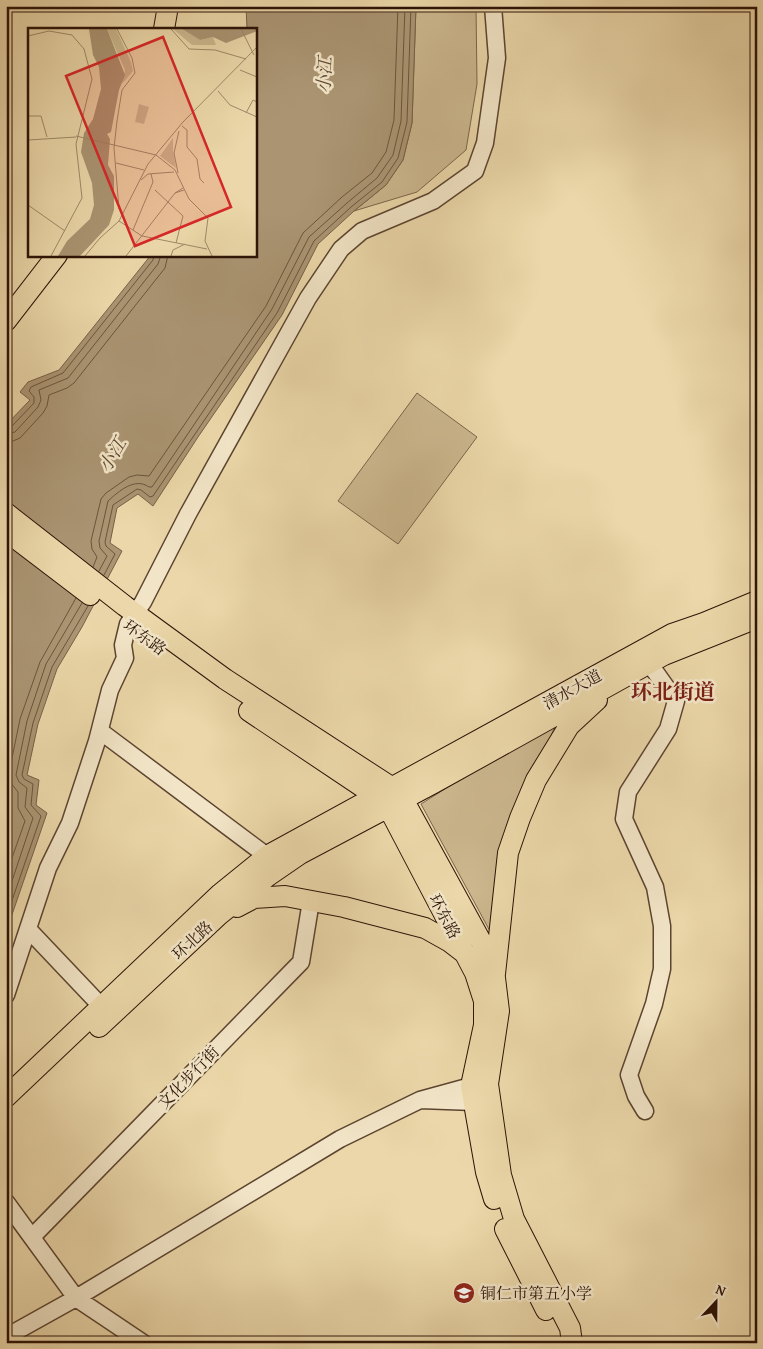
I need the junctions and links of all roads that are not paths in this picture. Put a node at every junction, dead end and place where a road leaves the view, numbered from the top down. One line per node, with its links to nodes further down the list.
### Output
1 (168, 6): 4 (main road)
2 (181, 6): 5 (main road)
3 (492, 6): 13 (street)
4 (164, 28)
5 (177, 28)
6 (39, 256): 8 (main road)
7 (56, 256): 9 (main road)
8 (6, 299)
9 (6, 321)
10 (6, 513): 13 (main road)
11 (6, 531): 13 (main road)
12 (757, 601): 18 (main road, 清水大道)
13 (127, 615): 17 (street); 18 (main road)
14 (757, 618): 15 (main road, 清水大道)
15 (649, 663): 16 (main road, 清水大道); 29 (street)
16 (622, 677): 18 (main road, 清水大道); 24 (main road)
17 (100, 731): 19 (street); 22 (street)
18 (390, 797): 19 (main road, 环北路); 21 (main road, 环北路); 23 (main road, 环东路); 24 (main road, 环东路)
19 (267, 856): 26 (main road, 环北路)
20 (310, 901): 21 (main road); 23 (main road); 32 (street, 文化步行街)
21 (219, 915): 30 (main road, 环北路)
22 (28, 929): 25 (street); 26 (street)
23 (465, 954): 27 (main road, 环东路)
24 (495, 978): 27 (main road, 环东路)
25 (6, 995)
26 (102, 1006): 28 (main road, 环北路)
27 (481, 1093): 33 (street); 36 (main road, 环东路); 37 (main road, 环东路)
28 (6, 1097)
29 (645, 1111)
30 (6, 1114)
31 (6, 1202): 32 (street)
32 (32, 1237): 33 (street)
33 (76, 1298): 34 (street); 35 (street)
34 (6, 1337)
35 (143, 1343)
36 (559, 1343)
37 (572, 1343)

